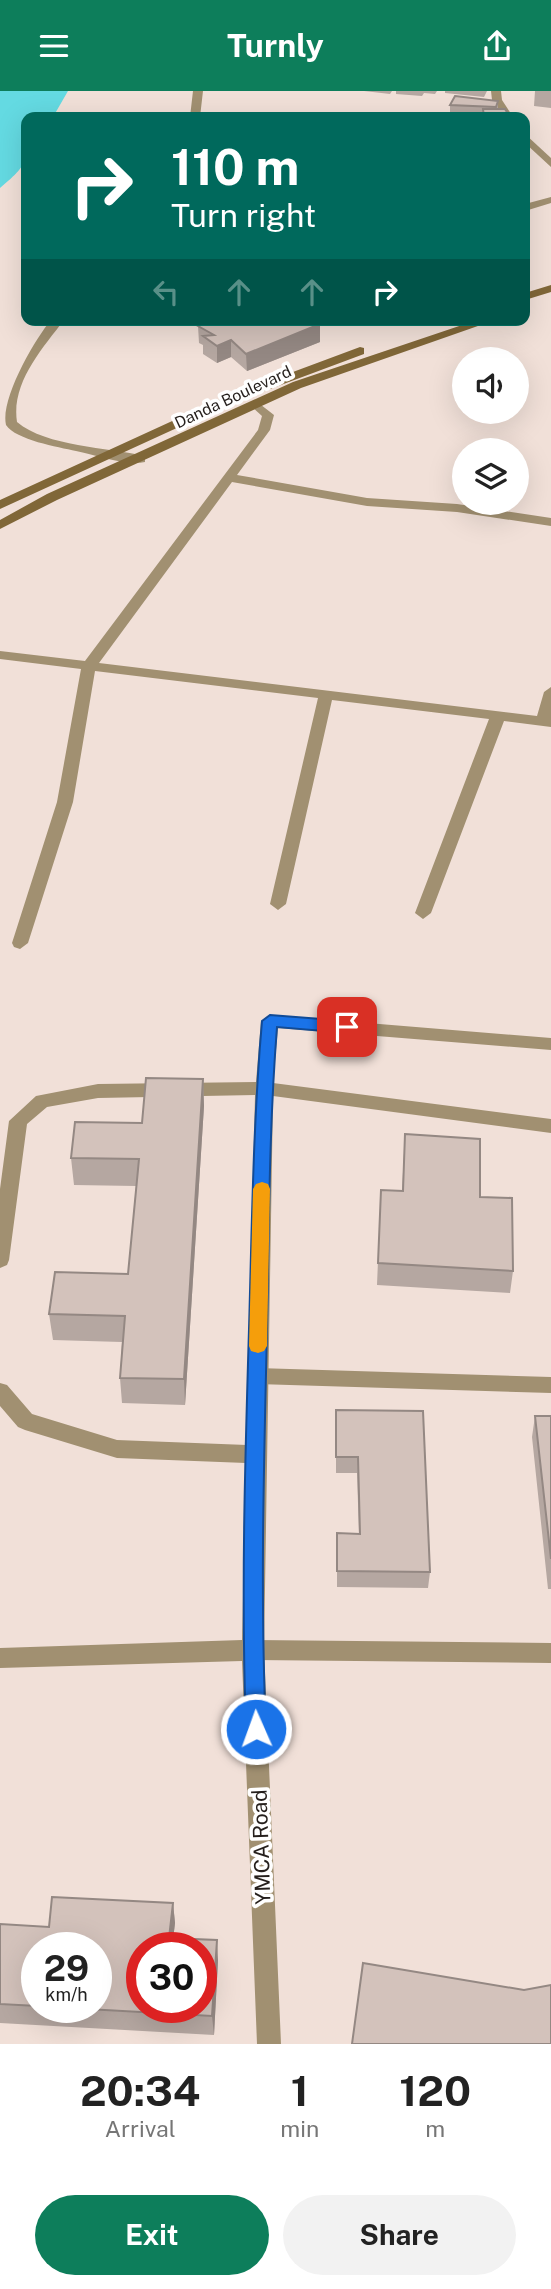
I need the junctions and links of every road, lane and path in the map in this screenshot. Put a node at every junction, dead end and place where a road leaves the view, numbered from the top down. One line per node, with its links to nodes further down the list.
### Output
1 (198, 91): 3 (street)
2 (496, 91): 4 (street)
3 (196, 112)
4 (505, 112)
5 (530, 142): 6 (street)
6 (551, 164)
7 (551, 200): 8 (street)
8 (530, 206)
9 (551, 288): 10 (main road)
10 (530, 295)
11 (551, 299): 12 (main road)
12 (530, 306)
13 (53, 326): 17 (street)
14 (437, 326): 17 (main road)
15 (472, 326): 16 (main road, Danda Boulevard)
16 (256, 405): 18 (main road, Danda Boulevard); 19 (street)
17 (108, 453): 18 (street); 20 (main road)
18 (140, 459): 22 (main road, Danda Boulevard)
19 (229, 478): 21 (street); 24 (street)
20 (0, 506)
21 (551, 522)
22 (0, 525)
23 (0, 655): 24 (street)
24 (89, 666): 26 (street); 31 (street)
25 (551, 692): 28 (street)
26 (326, 695): 27 (street); 29 (street)
27 (498, 716): 28 (street); 30 (street)
28 (547, 722)
29 (278, 904)
30 (423, 913)
31 (20, 943)
32 (551, 1044): 33 (street, YMCA Road)
33 (264, 1088): 34 (street); 35 (street); 36 (street, YMCA Road)
34 (551, 1126)
35 (0, 1260)
36 (257, 1376): 37 (street); 39 (street, YMCA Road)
37 (551, 1385)
38 (0, 1391): 39 (street)
39 (256, 1454): 40 (street, YMCA Road)
40 (253, 1650): 41 (street); 42 (street); 43 (street, YMCA Road)
41 (551, 1653)
42 (0, 1658)
43 (269, 2044)

